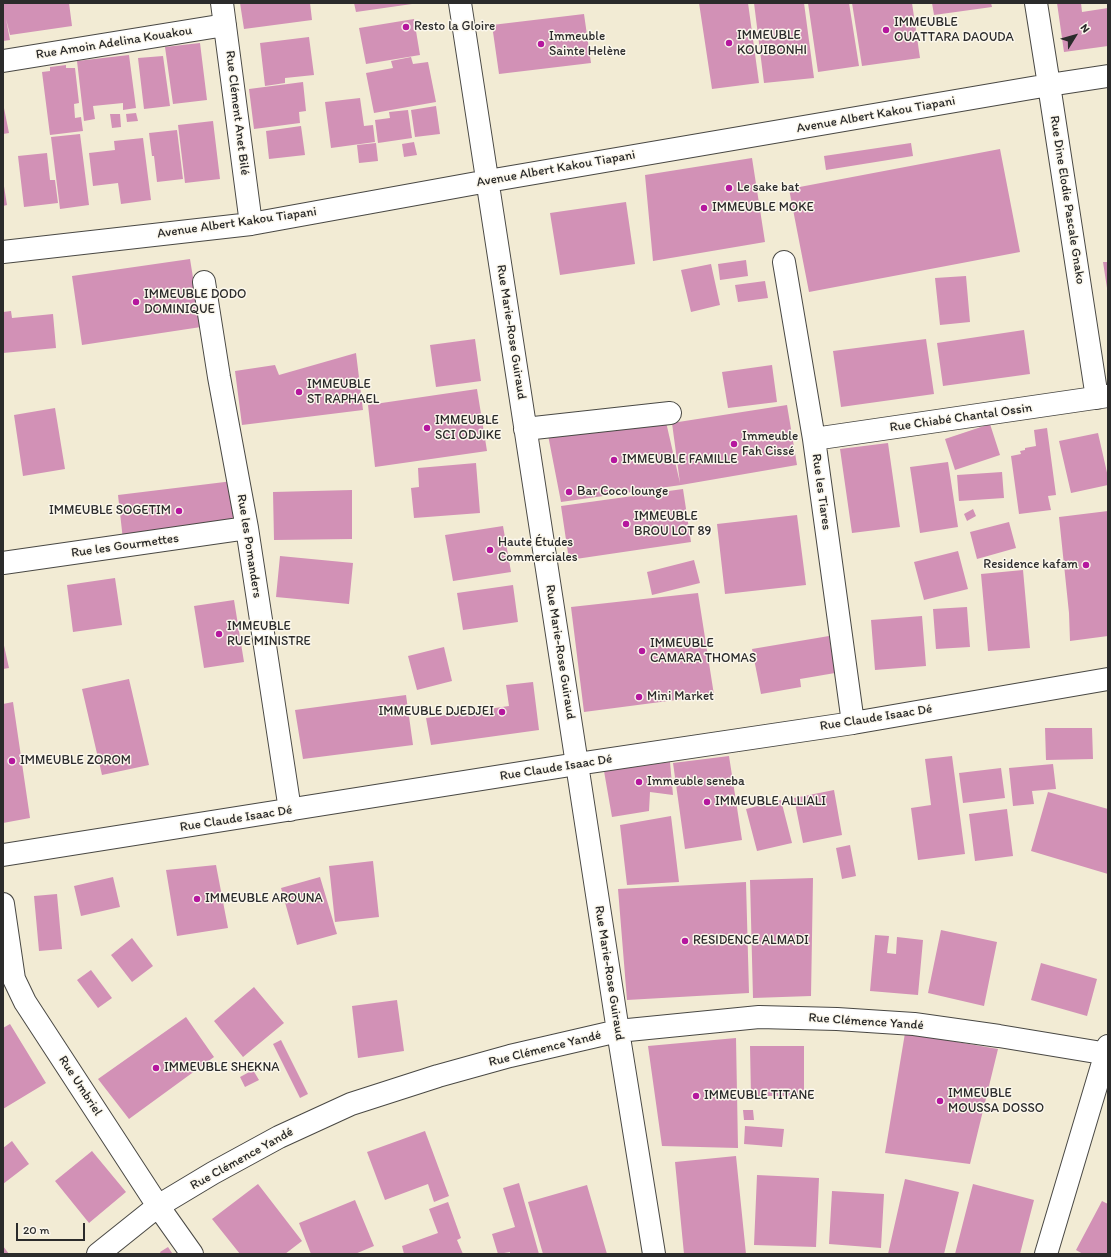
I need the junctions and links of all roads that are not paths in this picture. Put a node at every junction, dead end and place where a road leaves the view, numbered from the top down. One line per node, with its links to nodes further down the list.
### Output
1 (222, 3): 4 (street, Rue Clément Anet Bilé)
2 (460, 3): 8 (street, Rue Marie-Rose Guiraud)
3 (1036, 3): 7 (street, Rue Dine Elodie Pascale Gnako)
4 (225, 25): 5 (street, Rue Amoin Adelina Kouakou); 9 (street, Rue Clément Anet Bilé)
5 (3, 61)
6 (1108, 76): 7 (street, Avenue Albert Kakou Tiapani)
7 (1050, 85): 8 (street, Avenue Albert Kakou Tiapani); 13 (street, Rue Dine Elodie Pascale Gnako)
8 (488, 181): 9 (street, Avenue Albert Kakou Tiapani); 15 (street, Rue Marie-Rose Guiraud)
9 (251, 224): 10 (street, Avenue Albert Kakou Tiapani)
10 (3, 252)
11 (784, 262): 16 (street, Rue les Tiares)
12 (204, 282): 17 (street, Rue les Pomanders)
13 (1102, 397): 16 (street, Rue Chiabé Chantal Ossin)
14 (670, 413): 15 (street)
15 (525, 429): 21 (street, Rue Marie-Rose Guiraud)
16 (814, 439): 20 (street, Rue les Tiares)
17 (247, 528): 18 (street, Rue les Gourmettes); 22 (street, Rue les Pomanders)
18 (3, 563)
19 (1108, 679): 20 (street, Rue Claude Isaac Dé)
20 (853, 723): 21 (street, Rue Claude Isaac Dé)
21 (577, 764): 22 (street, Rue Claude Isaac Dé); 26 (street, Rue Marie-Rose Guiraud)
22 (290, 810): 23 (street, Rue Claude Isaac Dé)
23 (3, 855)
24 (3, 904): 25 (street, Rue Umbriel)
25 (9, 983): 28 (street, Rue Umbriel)
26 (618, 1031): 27 (street, Rue Clémence Yandé); 28 (street, Rue Clémence Yandé); 31 (street, Rue Marie-Rose Guiraud)
27 (1107, 1051): 32 (street)
28 (158, 1206): 29 (street, Rue Clémence Yandé); 30 (street, Rue Umbriel)
29 (98, 1254)
30 (192, 1254)
31 (654, 1254)
32 (1046, 1254)

